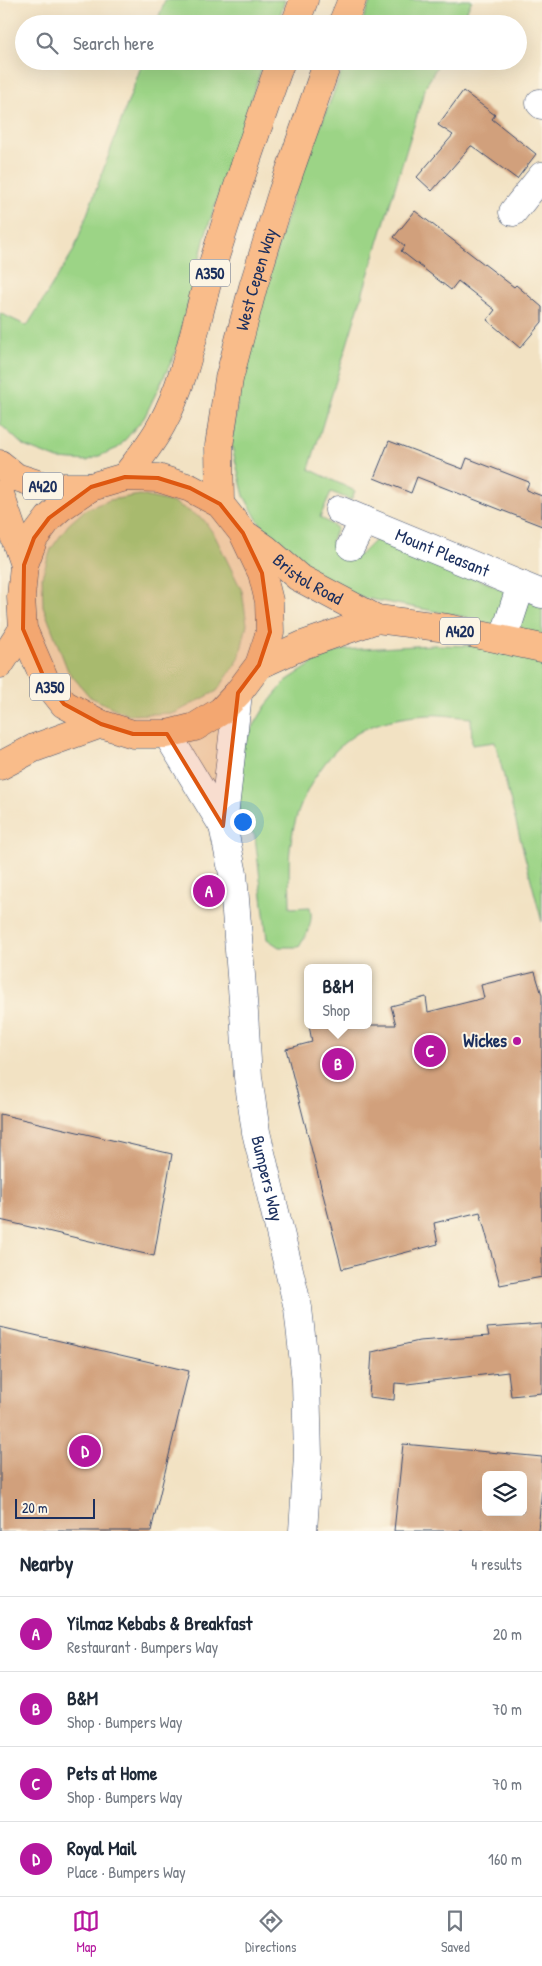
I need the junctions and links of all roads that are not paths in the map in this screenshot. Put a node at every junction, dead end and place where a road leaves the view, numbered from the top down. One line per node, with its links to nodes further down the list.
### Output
1 (304, 0): 3 (main road)
2 (352, 0): 4 (main road)
3 (298, 15)
4 (346, 15)
5 (278, 70): 10 (main road, A350)
6 (325, 70): 13 (main road, West Cepen Way / A350)
7 (542, 176): 8 (street)
8 (513, 212)
9 (0, 464): 11 (main road, A420)
10 (125, 477): 11 (main road, A350); 13 (main road, A350)
11 (91, 487): 18 (main road, A350)
12 (0, 494): 18 (main road, A420)
13 (220, 504): 16 (main road, A350)
14 (339, 510): 15 (street, Mount Pleasant)
15 (364, 520): 17 (street); 19 (street, Mount Pleasant)
16 (243, 533): 20 (main road, Bristol Road / A420); 25 (main road, A350)
17 (351, 546)
18 (24, 565): 21 (main road, A350)
19 (532, 589): 22 (street, Mount Pleasant)
20 (377, 619): 22 (main road, Bristol Road / A420); 25 (main road, Bristol Road / A420)
21 (23, 629): 24 (main road); 27 (main road, A350)
22 (503, 640): 23 (main road, Bristol Road / A420)
23 (542, 648)
24 (0, 664)
25 (259, 665): 26 (main road, A350)
26 (238, 693): 28 (main road, A350); 30 (street, Bumpers Way)
27 (102, 724): 28 (main road, A350); 29 (main road)
28 (167, 734): 30 (street, Bumpers Way)
29 (0, 766)
30 (223, 826): 31 (street, Bumpers Way)
31 (303, 1531)

